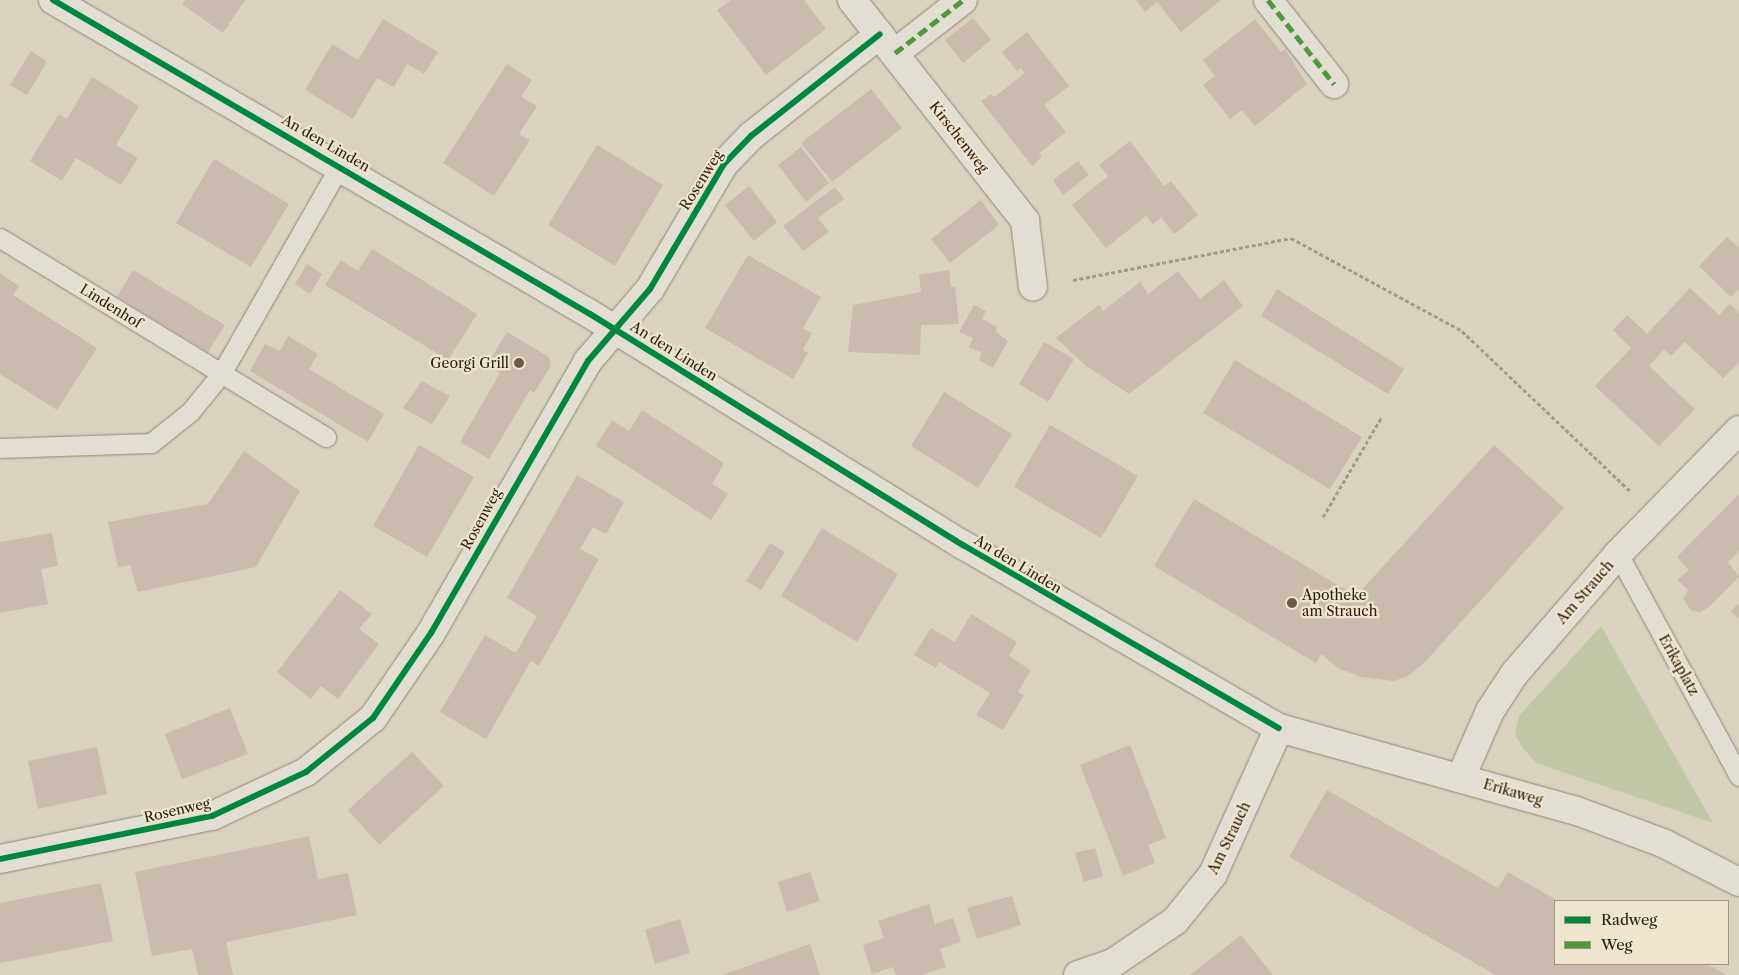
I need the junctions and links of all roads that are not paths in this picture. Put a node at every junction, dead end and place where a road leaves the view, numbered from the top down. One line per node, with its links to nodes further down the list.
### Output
1 (53, 0): 7 (street, An den Linden)
2 (852, 0): 5 (street, Kirschenweg)
3 (963, 0): 5 (street, Rosenweg)
4 (1268, 0): 6 (street)
5 (887, 44): 9 (street, Kirschenweg); 10 (street, Rosenweg)
6 (1334, 84)
7 (340, 166): 10 (street, An den Linden); 11 (lane)
8 (0, 238): 11 (lane, Lindenhof)
9 (1033, 287)
10 (615, 329): 16 (street, An den Linden); 19 (street, Rosenweg)
11 (221, 374): 13 (lane, Lindenhof); 14 (lane)
12 (1739, 430): 15 (street, Am Strauch)
13 (326, 436)
14 (0, 448)
15 (1618, 554): 17 (lane, Erikaplatz); 18 (street, Am Strauch)
16 (1279, 728): 18 (street, Erikaweg); 21 (street, Am Strauch)
17 (1739, 776)
18 (1461, 777): 20 (street, Erikaweg)
19 (0, 859)
20 (1739, 882)
21 (1078, 975)

